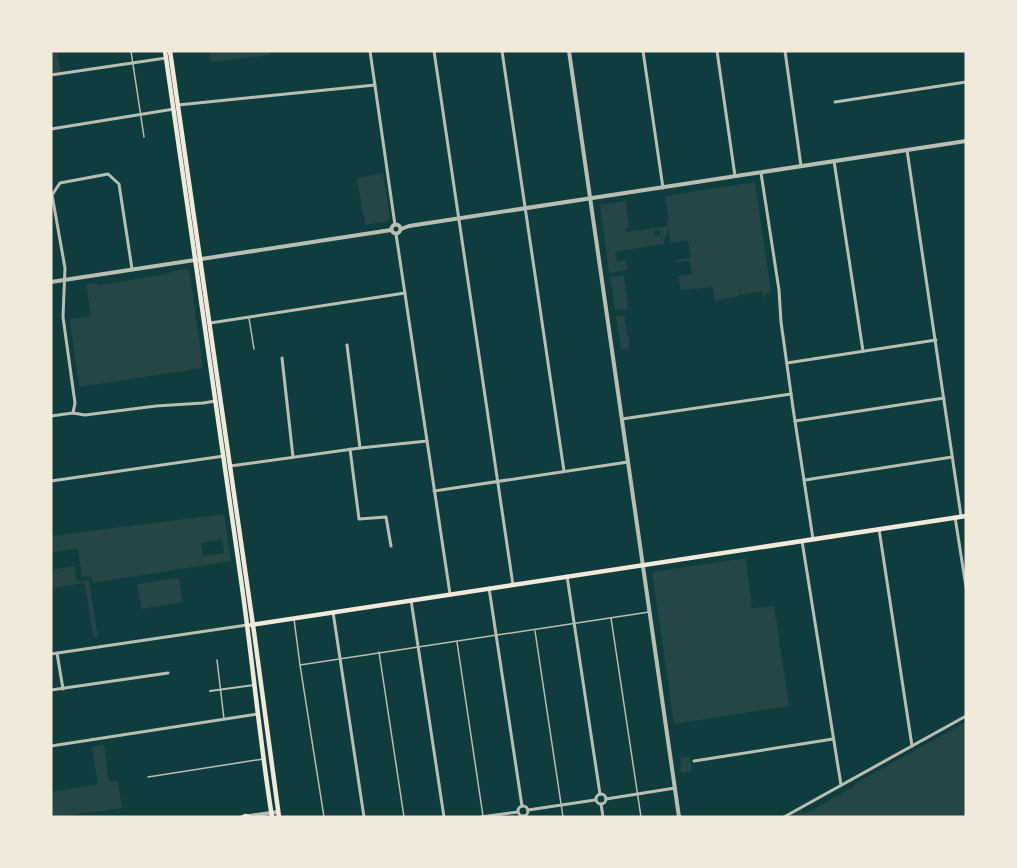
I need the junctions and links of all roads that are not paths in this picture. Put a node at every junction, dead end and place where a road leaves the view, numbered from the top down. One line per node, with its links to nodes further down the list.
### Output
1 (131, 51): 12 (lane)
2 (165, 51): 11 (main road)
3 (170, 51): 17 (main road)
4 (370, 51): 15 (street)
5 (434, 51): 31 (street)
6 (502, 51): 30 (street)
7 (569, 51): 29 (street)
8 (643, 51): 28 (street)
9 (717, 51): 27 (street)
10 (785, 51): 25 (street)
11 (166, 58): 12 (street); 18 (main road)
12 (133, 63): 13 (street); 19 (lane)
13 (51, 75)
14 (966, 82): 16 (street)
15 (375, 85): 17 (street); 32 (street)
16 (835, 102)
17 (178, 105): 36 (main road)
18 (174, 109): 19 (street); 36 (main road)
19 (141, 115): 20 (street); 21 (lane)
20 (51, 129)
21 (144, 137)
22 (966, 141): 23 (street)
23 (907, 150): 24 (street); 43 (street)
24 (834, 161): 25 (street); 46 (street)
25 (801, 166): 26 (street)
26 (761, 172): 27 (street); 48 (street)
27 (735, 176): 28 (street)
28 (663, 188): 29 (street)
29 (590, 198): 30 (street); 54 (street)
30 (525, 209): 31 (street); 64 (street)
31 (459, 219): 33 (street); 67 (street)
32 (395, 225): 33 (street); 34 (street)
33 (401, 229): 35 (street)
34 (391, 230): 35 (street); 36 (street)
35 (396, 234): 40 (street)
36 (198, 260): 37 (street); 42 (main road); 51 (main road)
37 (132, 269): 38 (street); 38 (street)
38 (64, 280): 39 (street); 52 (street)
39 (51, 282)
40 (405, 293): 41 (street); 56 (street)
41 (249, 317): 42 (street); 45 (lane)
42 (210, 323): 63 (main road)
43 (936, 340): 46 (street); 50 (street)
44 (346, 345): 57 (street)
45 (254, 349)
46 (862, 351): 48 (street)
47 (282, 358): 60 (street)
48 (787, 363): 49 (street)
49 (791, 394): 54 (street); 55 (street)
50 (944, 399): 55 (street); 61 (street)
51 (216, 400): 52 (street); 59 (main road)
52 (73, 413): 53 (street)
53 (51, 416)
54 (622, 419): 62 (street)
55 (795, 421): 66 (street)
56 (427, 441): 57 (street); 68 (street)
57 (360, 448): 58 (street)
58 (350, 449): 60 (street); 73 (street)
59 (224, 456): 65 (street); 87 (main road)
60 (293, 457): 63 (street)
61 (952, 457): 66 (street); 69 (street)
62 (628, 462): 64 (street); 74 (street)
63 (231, 466): 86 (main road)
64 (564, 471): 67 (street)
65 (51, 480)
66 (804, 480): 71 (street)
67 (497, 482): 68 (street); 76 (street)
68 (434, 491): 79 (street)
69 (961, 516): 70 (main road); 77 (street)
70 (879, 529): 71 (main road); 109 (street)
71 (813, 539): 72 (main road)
72 (802, 541): 74 (main road); 107 (street)
73 (391, 546)
74 (643, 565): 75 (main road); 82 (street)
75 (567, 576): 76 (main road); 85 (street)
76 (513, 585): 78 (main road)
77 (966, 587)
78 (489, 588): 79 (main road); 89 (street)
79 (450, 594): 80 (main road)
80 (411, 600): 81 (main road); 91 (street)
81 (333, 612): 84 (main road); 95 (street)
82 (650, 612): 83 (lane); 114 (street)
83 (611, 617): 85 (lane); 116 (lane)
84 (294, 618): 86 (main road); 97 (lane)
85 (574, 623): 88 (lane); 115 (street)
86 (253, 624): 87 (main road); 125 (main road)
87 (247, 625): 93 (street); 99 (main road)
88 (535, 630): 89 (lane); 120 (lane)
89 (496, 635): 90 (lane); 121 (street)
90 (457, 642): 91 (lane); 132 (lane)
91 (418, 647): 92 (lane); 131 (street)
92 (379, 652): 95 (lane); 130 (lane)
93 (57, 653): 94 (street); 100 (street)
94 (51, 654)
95 (340, 659): 97 (lane); 129 (street)
96 (217, 660): 102 (lane)
97 (300, 665): 128 (lane)
98 (168, 673): 100 (street)
99 (254, 685): 102 (street); 104 (main road)
100 (63, 689): 101 (street)
101 (51, 690)
102 (220, 690): 103 (street); 106 (lane)
103 (210, 691)
104 (258, 714): 106 (street); 110 (main road)
105 (966, 716): 109 (street)
106 (224, 720): 108 (street)
107 (833, 739): 111 (street); 113 (street)
108 (51, 746)
109 (912, 746): 113 (street)
110 (264, 759): 112 (lane); 124 (main road)
111 (694, 761)
112 (148, 777)
113 (841, 785): 137 (street)
114 (675, 788): 116 (street); 136 (street)
115 (600, 794): 117 (street); 118 (street)
116 (637, 794): 117 (street); 135 (lane)
117 (606, 799): 119 (street)
118 (596, 800): 119 (street); 120 (street)
119 (601, 804): 134 (street)
120 (562, 805): 122 (street); 133 (lane)
121 (522, 806): 122 (street); 123 (street)
122 (528, 810): 126 (street)
123 (518, 812): 126 (street); 132 (street)
124 (271, 815): 125 (street); 127 (street)
125 (278, 815)
126 (524, 816)
127 (245, 817)
128 (324, 817)
129 (364, 817)
130 (404, 817)
131 (445, 817)
132 (482, 817)
133 (563, 817)
134 (603, 817)
135 (641, 817)
136 (679, 817)
137 (784, 817)

